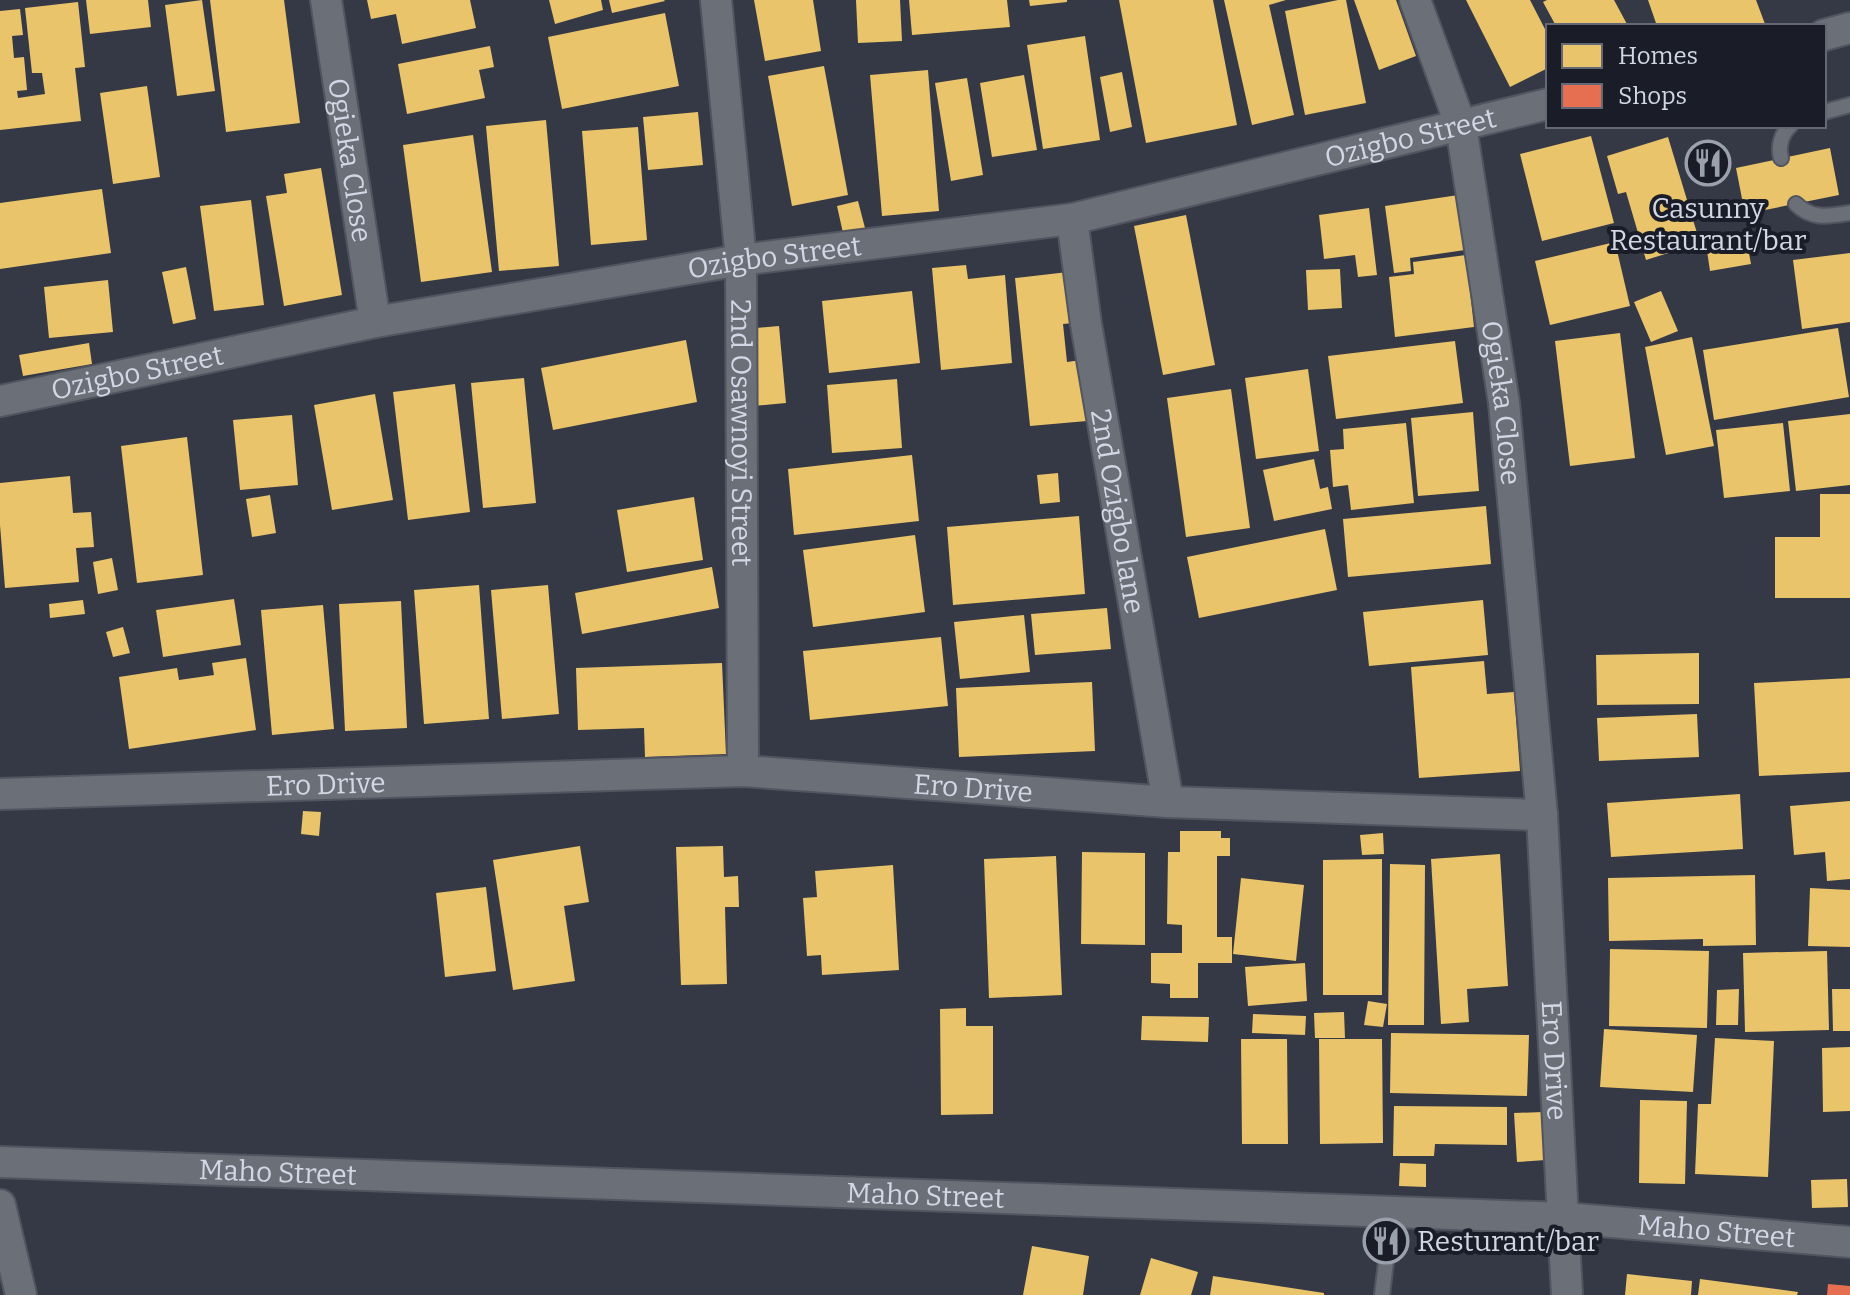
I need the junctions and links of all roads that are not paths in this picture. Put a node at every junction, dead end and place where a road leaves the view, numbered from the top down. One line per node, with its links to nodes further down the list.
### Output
1 (326, 0): 16 (street, Ogieka Close)
2 (716, 0): 15 (street, 2nd Osawnoyi Street)
3 (1415, 0): 9 (street, Ogieka Close)
4 (1850, 28): 5 (street)
5 (1826, 34)
6 (1546, 105): 9 (street, Ozigbo Street)
7 (1850, 105): 8 (lane)
8 (1826, 111)
9 (1461, 126): 14 (street, Ozigbo Street); 21 (street, Ogieka Close)
10 (1787, 128): 11 (lane)
11 (1781, 158)
12 (1796, 204): 13 (lane)
13 (1850, 213)
14 (1072, 219): 15 (street, Ozigbo Street); 20 (street, 2nd Ozigbo lane)
15 (741, 260): 16 (street, Ozigbo Street); 18 (street, 2nd Osawnoyi Street)
16 (375, 322): 17 (street, Ozigbo Street)
17 (0, 401)
18 (743, 771): 19 (street, Ero Drive); 20 (street, Ero Drive)
19 (0, 794)
20 (1168, 802): 21 (street, Ero Drive)
21 (1542, 815): 25 (street, Ero Drive)
22 (0, 1162): 24 (street, Maho Street)
23 (0, 1205): 27 (street)
24 (1392, 1212): 25 (street, Maho Street); 28 (lane)
25 (1564, 1218): 26 (street, Maho Street); 29 (street, Ero Drive)
26 (1850, 1242)
27 (21, 1295)
28 (1382, 1295)
29 (1567, 1295)

